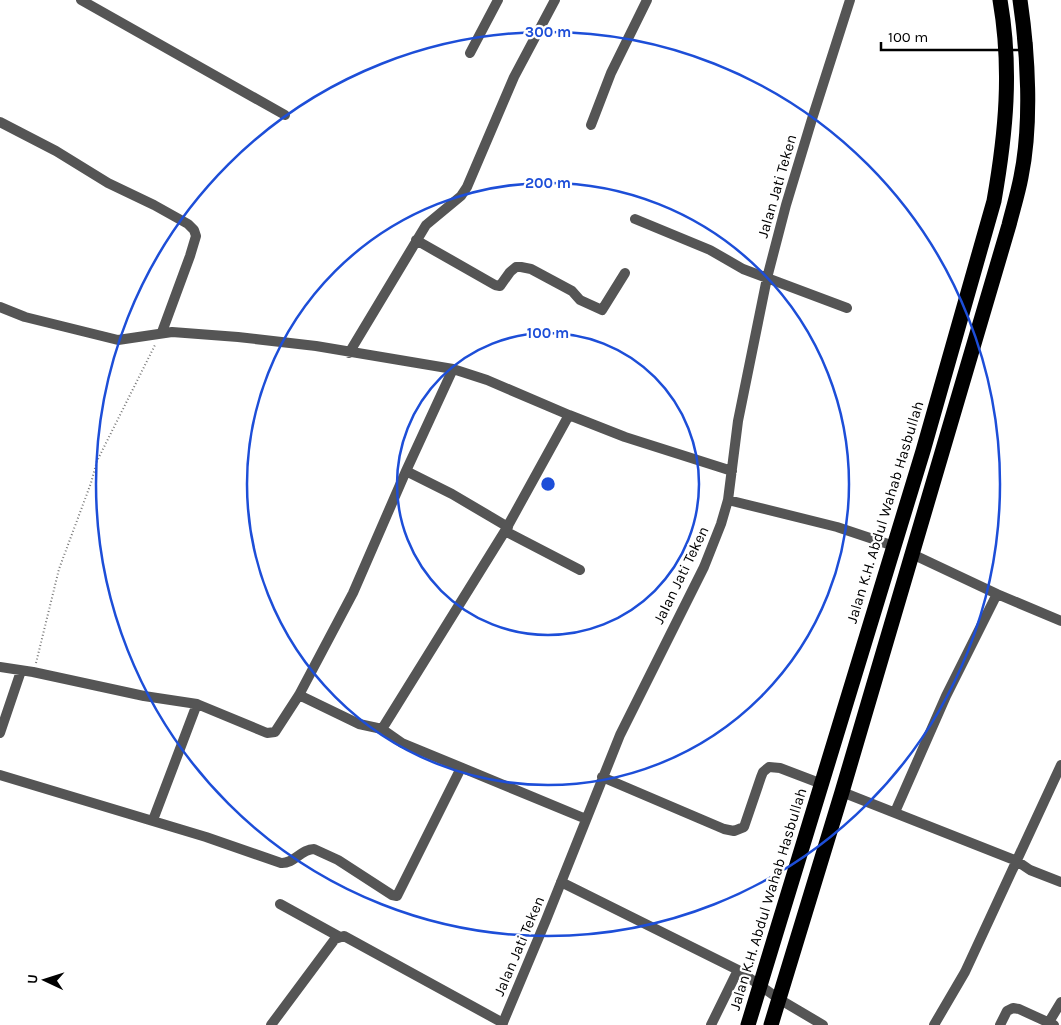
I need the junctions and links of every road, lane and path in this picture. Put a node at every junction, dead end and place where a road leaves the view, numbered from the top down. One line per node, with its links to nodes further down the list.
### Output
1 (81, 0): 9 (street)
2 (498, 0): 8 (street)
3 (555, 0): 13 (street)
4 (647, 0): 11 (street)
5 (850, 0): 15 (street, Jalan Jati Teken)
6 (1000, 0): 23 (highway, Jalan K.H. Abdul Wahab Hasbullah)
7 (1020, 0): 16 (highway)
8 (470, 53)
9 (285, 115)
10 (0, 122): 19 (street)
11 (591, 125)
12 (634, 219): 15 (street)
13 (416, 240): 14 (street); 20 (street)
14 (625, 272)
15 (767, 278): 18 (street); 26 (street, Jalan Jati Teken)
16 (990, 290): 23 (highway); 24 (highway)
17 (0, 307): 19 (street)
18 (847, 308)
19 (162, 332): 20 (street); 36 (path)
20 (349, 352): 21 (street)
21 (453, 370): 22 (street); 25 (street)
22 (569, 415): 26 (street); 28 (street)
23 (930, 426): 29 (highway, Jalan K.H. Abdul Wahab Hasbullah)
24 (942, 454): 29 (highway); 30 (highway)
25 (406, 471): 28 (street); 37 (street)
26 (732, 471): 27 (street, Jalan Jati Teken)
27 (728, 500): 29 (street); 44 (street, Jalan Jati Teken)
28 (507, 529): 31 (street); 39 (street)
29 (892, 552): 45 (highway, Jalan K.H. Abdul Wahab Hasbullah)
30 (912, 554): 32 (street); 46 (highway)
31 (580, 570)
32 (997, 594): 33 (street); 47 (street)
33 (1061, 621)
34 (0, 667): 35 (street)
35 (21, 671): 36 (street); 40 (street)
36 (33, 672): 38 (street)
37 (299, 695): 38 (street); 39 (street)
38 (196, 704): 49 (street)
39 (382, 729): 42 (street)
40 (0, 733)
41 (1061, 765): 50 (street)
42 (461, 768): 48 (street); 49 (street)
43 (0, 775): 49 (street)
44 (602, 777): 45 (street); 48 (street, Jalan Jati Teken)
45 (822, 784): 56 (highway, Jalan K.H. Abdul Wahab Hasbullah)
46 (842, 792): 47 (street); 57 (highway)
47 (895, 812): 50 (street)
48 (586, 819): 51 (street, Jalan Jati Teken)
49 (153, 820)
50 (1017, 861): 52 (street); 66 (street)
51 (561, 882): 55 (street); 59 (street, Jalan Jati Teken)
52 (1061, 882)
53 (280, 904): 54 (street)
54 (338, 936): 59 (street); 61 (street)
55 (738, 970): 56 (street); 62 (street)
56 (760, 986): 57 (street); 63 (highway, Jalan K.H. Abdul Wahab Hasbullah)
57 (779, 999): 64 (highway); 65 (street)
58 (1061, 1002): 60 (street)
59 (503, 1024)
60 (1052, 1024): 67 (street)
61 (271, 1025)
62 (711, 1025)
63 (748, 1025)
64 (771, 1025)
65 (823, 1025)
66 (934, 1025)
67 (1000, 1025)

